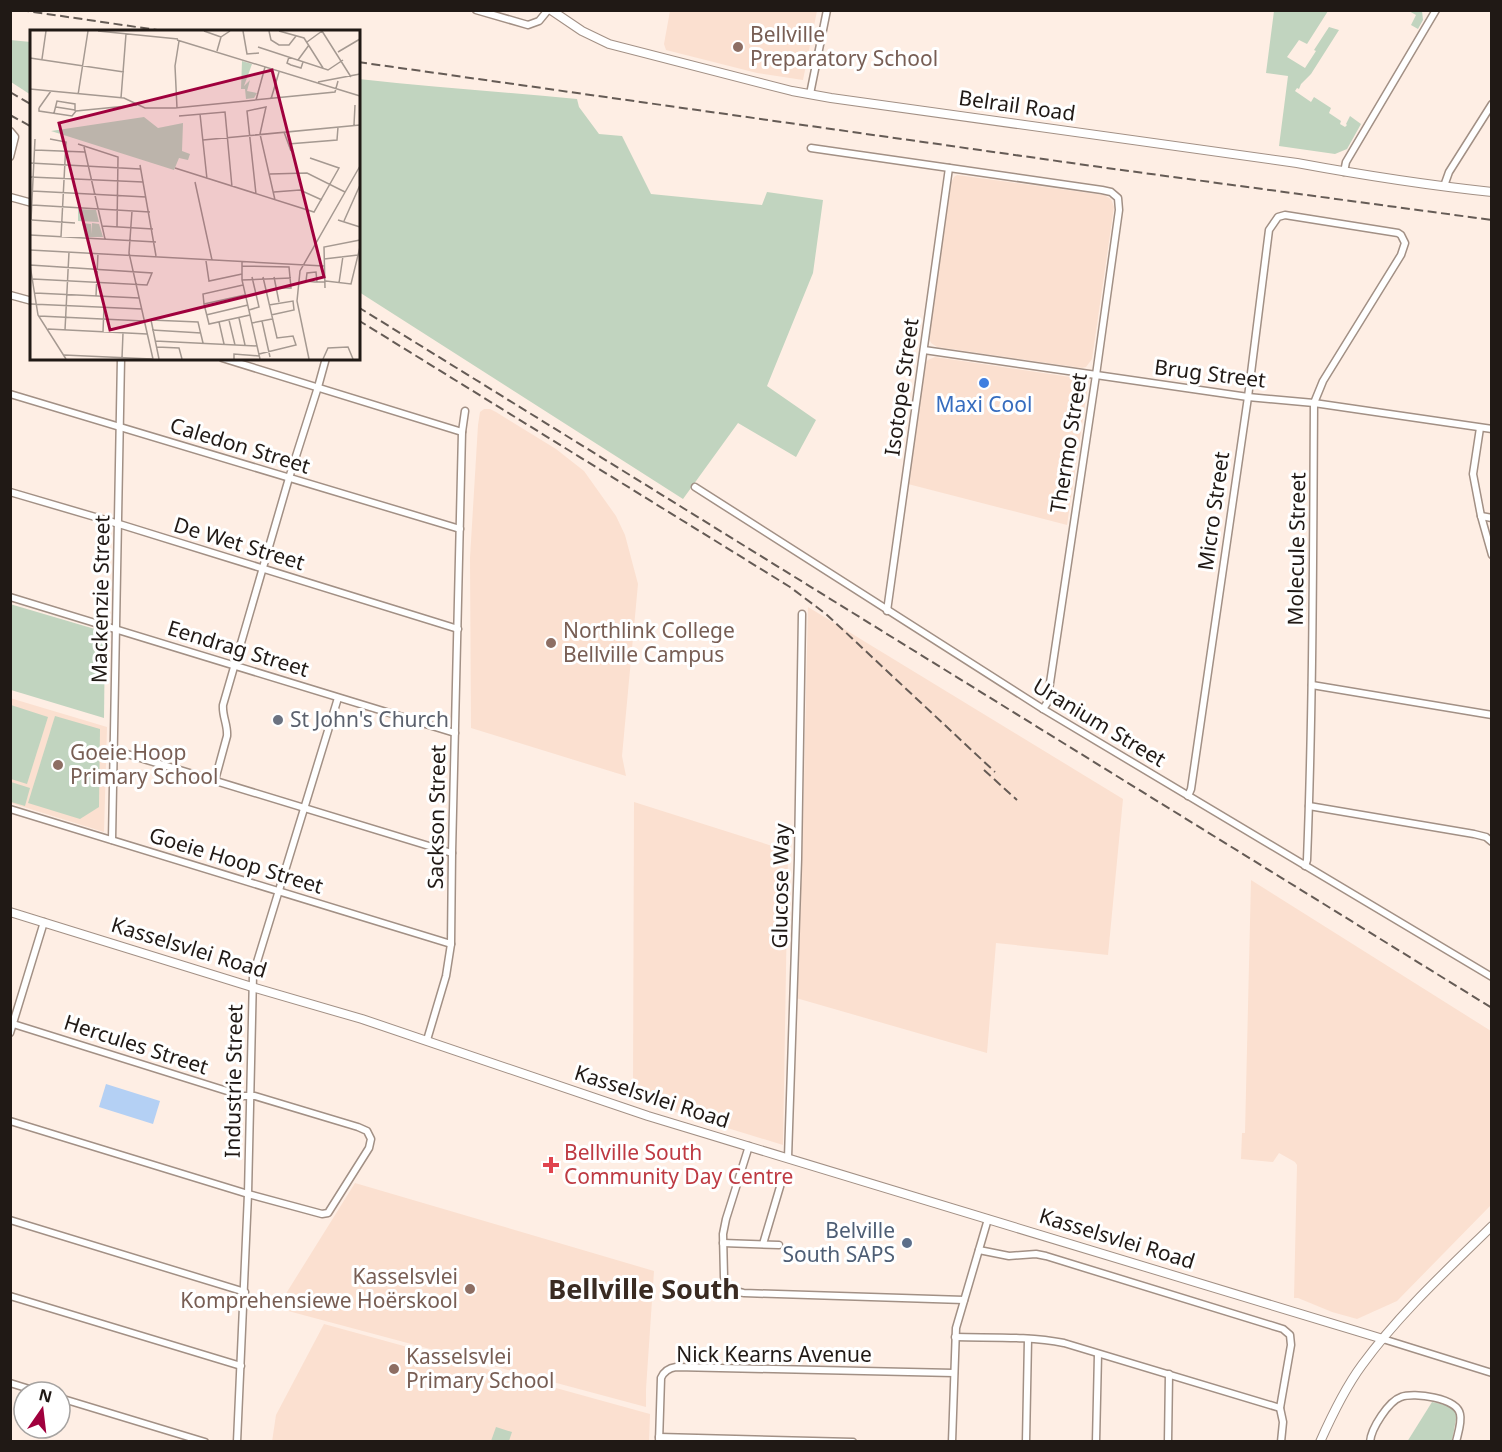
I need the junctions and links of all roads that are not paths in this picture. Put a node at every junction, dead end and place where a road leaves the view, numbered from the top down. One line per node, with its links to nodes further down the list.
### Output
1 (476, 10): 2 (street)
2 (549, 10): 5 (street, Belrail Road)
3 (827, 10): 5 (street)
4 (1436, 10): 11 (street)
5 (810, 94): 11 (street, Belrail Road)
6 (1491, 104): 12 (street)
7 (11, 131): 9 (street)
8 (811, 148): 10 (street)
9 (10, 157)
10 (949, 168): 19 (street, Isotope Street); 23 (street, Thermo Street)
11 (1344, 172): 12 (street, Belrail Road)
12 (1444, 186): 13 (street, Belrail Road)
13 (1491, 192)
14 (10, 197): 15 (street)
15 (30, 202)
16 (1401, 255): 26 (street, Micro Street); 27 (street, Molecule Street)
17 (10, 295): 18 (street)
18 (30, 300)
19 (924, 350): 23 (street, Brug Street); 43 (street, Isotope Street)
20 (121, 360): 29 (street, Mackenzie Street)
21 (229, 360): 24 (street)
22 (325, 360): 24 (street)
23 (1096, 375): 26 (street, Brug Street); 50 (street, Thermo Street)
24 (318, 387): 32 (street); 33 (street)
25 (10, 394): 29 (street, Caledon Street)
26 (1248, 397): 27 (street, Brug Street); 55 (street, Micro Street)
27 (1314, 403): 30 (street, Brug Street); 48 (street, Molecule Street)
28 (465, 411): 32 (street, Sackson Street)
29 (120, 427): 33 (street, Caledon Street); 38 (street, Mackenzie Street)
30 (1480, 428): 31 (street, Brug Street); 36 (street)
31 (1491, 429)
32 (462, 432): 39 (street, Sackson Street)
33 (289, 478): 39 (street, Caledon Street); 41 (street)
34 (695, 487): 43 (street, Uranium Street)
35 (10, 492): 38 (street, De Wet Street)
36 (1481, 516): 37 (street); 40 (street)
37 (1491, 518)
38 (119, 524): 41 (street, De Wet Street); 45 (street, Mackenzie Street)
39 (460, 529): 46 (street, Sackson Street)
40 (1491, 555)
41 (263, 569): 46 (street, De Wet Street); 47 (street)
42 (10, 597): 45 (street, Eendrag Street)
43 (887, 611): 50 (street, Uranium Street)
44 (802, 614): 75 (street, Glucose Way)
45 (116, 629): 47 (street, Eendrag Street); 53 (street, Mackenzie Street)
46 (458, 629): 52 (street, Sackson Street)
47 (235, 666): 49 (street, Eendrag Street); 54 (street)
48 (1312, 685): 51 (street); 56 (street, Molecule Street)
49 (338, 698): 52 (street, Eendrag Street); 57 (street, Industrie Street)
50 (1044, 709): 55 (street, Uranium Street)
51 (1491, 715)
52 (455, 734): 61 (street, Sackson Street)
53 (114, 750): 54 (street); 59 (street, Mackenzie Street)
54 (215, 780): 57 (street)
55 (1188, 795): 62 (street, Uranium Street)
56 (1309, 806): 60 (street); 62 (street, Molecule Street)
57 (305, 808): 61 (street); 63 (street, Industrie Street)
58 (10, 809): 59 (street, Goeie Hoop Street)
59 (112, 840): 63 (street, Goeie Hoop Street)
60 (1491, 842)
61 (452, 853): 66 (street, Sackson Street)
62 (1305, 866): 67 (street, Uranium Street)
63 (278, 890): 66 (street, Goeie Hoop Street); 68 (street, Industrie Street)
64 (10, 912): 65 (street, Kasselsvlei Road)
65 (44, 922): 68 (street, Kasselsvlei Road); 69 (street)
66 (452, 944): 71 (street, Sackson Street)
67 (1491, 977)
68 (252, 987): 71 (street, Kasselsvlei Road); 72 (street, Industrie Street)
69 (12, 1023): 70 (street); 72 (street, Hercules Street)
70 (10, 1033)
71 (427, 1040): 74 (street, Kasselsvlei Road)
72 (250, 1096): 77 (street, Industrie Street); 77 (street, Hercules Street)
73 (10, 1121): 77 (street)
74 (748, 1146): 75 (street, Kasselsvlei Road); 81 (street)
75 (788, 1158): 78 (street, Kasselsvlei Road)
76 (782, 1180): 82 (street)
77 (248, 1194): 85 (street, Industrie Street)
78 (988, 1219): 84 (street); 89 (street, Kasselsvlei Road)
79 (10, 1220): 85 (street)
80 (1491, 1226): 89 (street)
81 (723, 1243): 82 (street); 87 (street)
82 (763, 1244): 83 (street)
83 (779, 1245)
84 (978, 1250): 87 (street); 97 (street)
85 (245, 1292): 92 (street, Industrie Street)
86 (10, 1296): 92 (street)
87 (964, 1300): 88 (street)
88 (955, 1337): 90 (street); 93 (street)
89 (1383, 1338): 94 (street, Kasselsvlei Road); 107 (street)
90 (1028, 1339): 91 (street); 103 (street)
91 (1098, 1354): 95 (street); 104 (street)
92 (241, 1366): 100 (street, Industrie Street)
93 (954, 1373): 98 (street, Nick Kearns Avenue); 102 (street)
94 (1491, 1373)
95 (1169, 1374): 97 (street); 105 (street)
96 (72, 1402): 99 (street)
97 (1280, 1408): 106 (street)
98 (659, 1439): 101 (street)
99 (205, 1442)
100 (237, 1442)
101 (853, 1442)
102 (952, 1442)
103 (1026, 1442)
104 (1096, 1442)
105 (1168, 1442)
106 (1281, 1442)
107 (1320, 1442)
108 (1370, 1442): 109 (street)
109 (1456, 1442)

